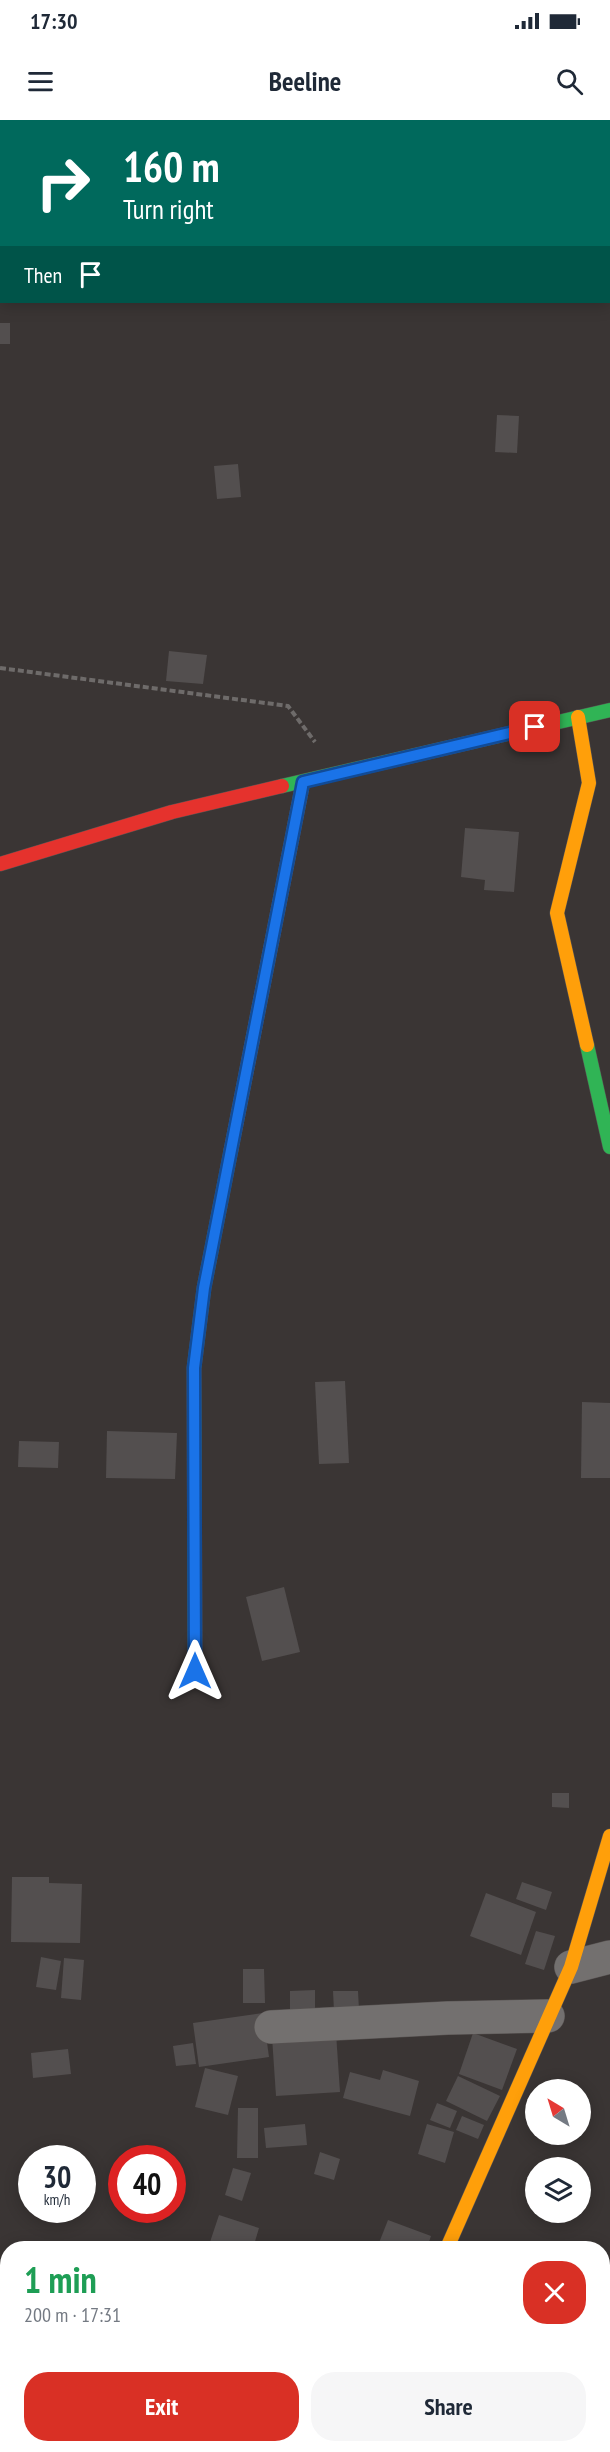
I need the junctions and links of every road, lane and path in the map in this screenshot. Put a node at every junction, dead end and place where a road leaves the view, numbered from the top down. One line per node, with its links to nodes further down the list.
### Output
1 (0, 668): 4 (path)
2 (610, 710): 3 (street)
3 (578, 717): 4 (street); 7 (street)
4 (340, 773): 5 (street)
5 (303, 782): 6 (street); 8 (street)
6 (0, 864)
7 (610, 1147)
8 (195, 1671)
9 (610, 1836): 11 (street)
10 (610, 1957): 11 (street)
11 (571, 1967): 12 (street)
12 (548, 2016): 13 (street); 14 (street)
13 (272, 2027)
14 (450, 2241)

